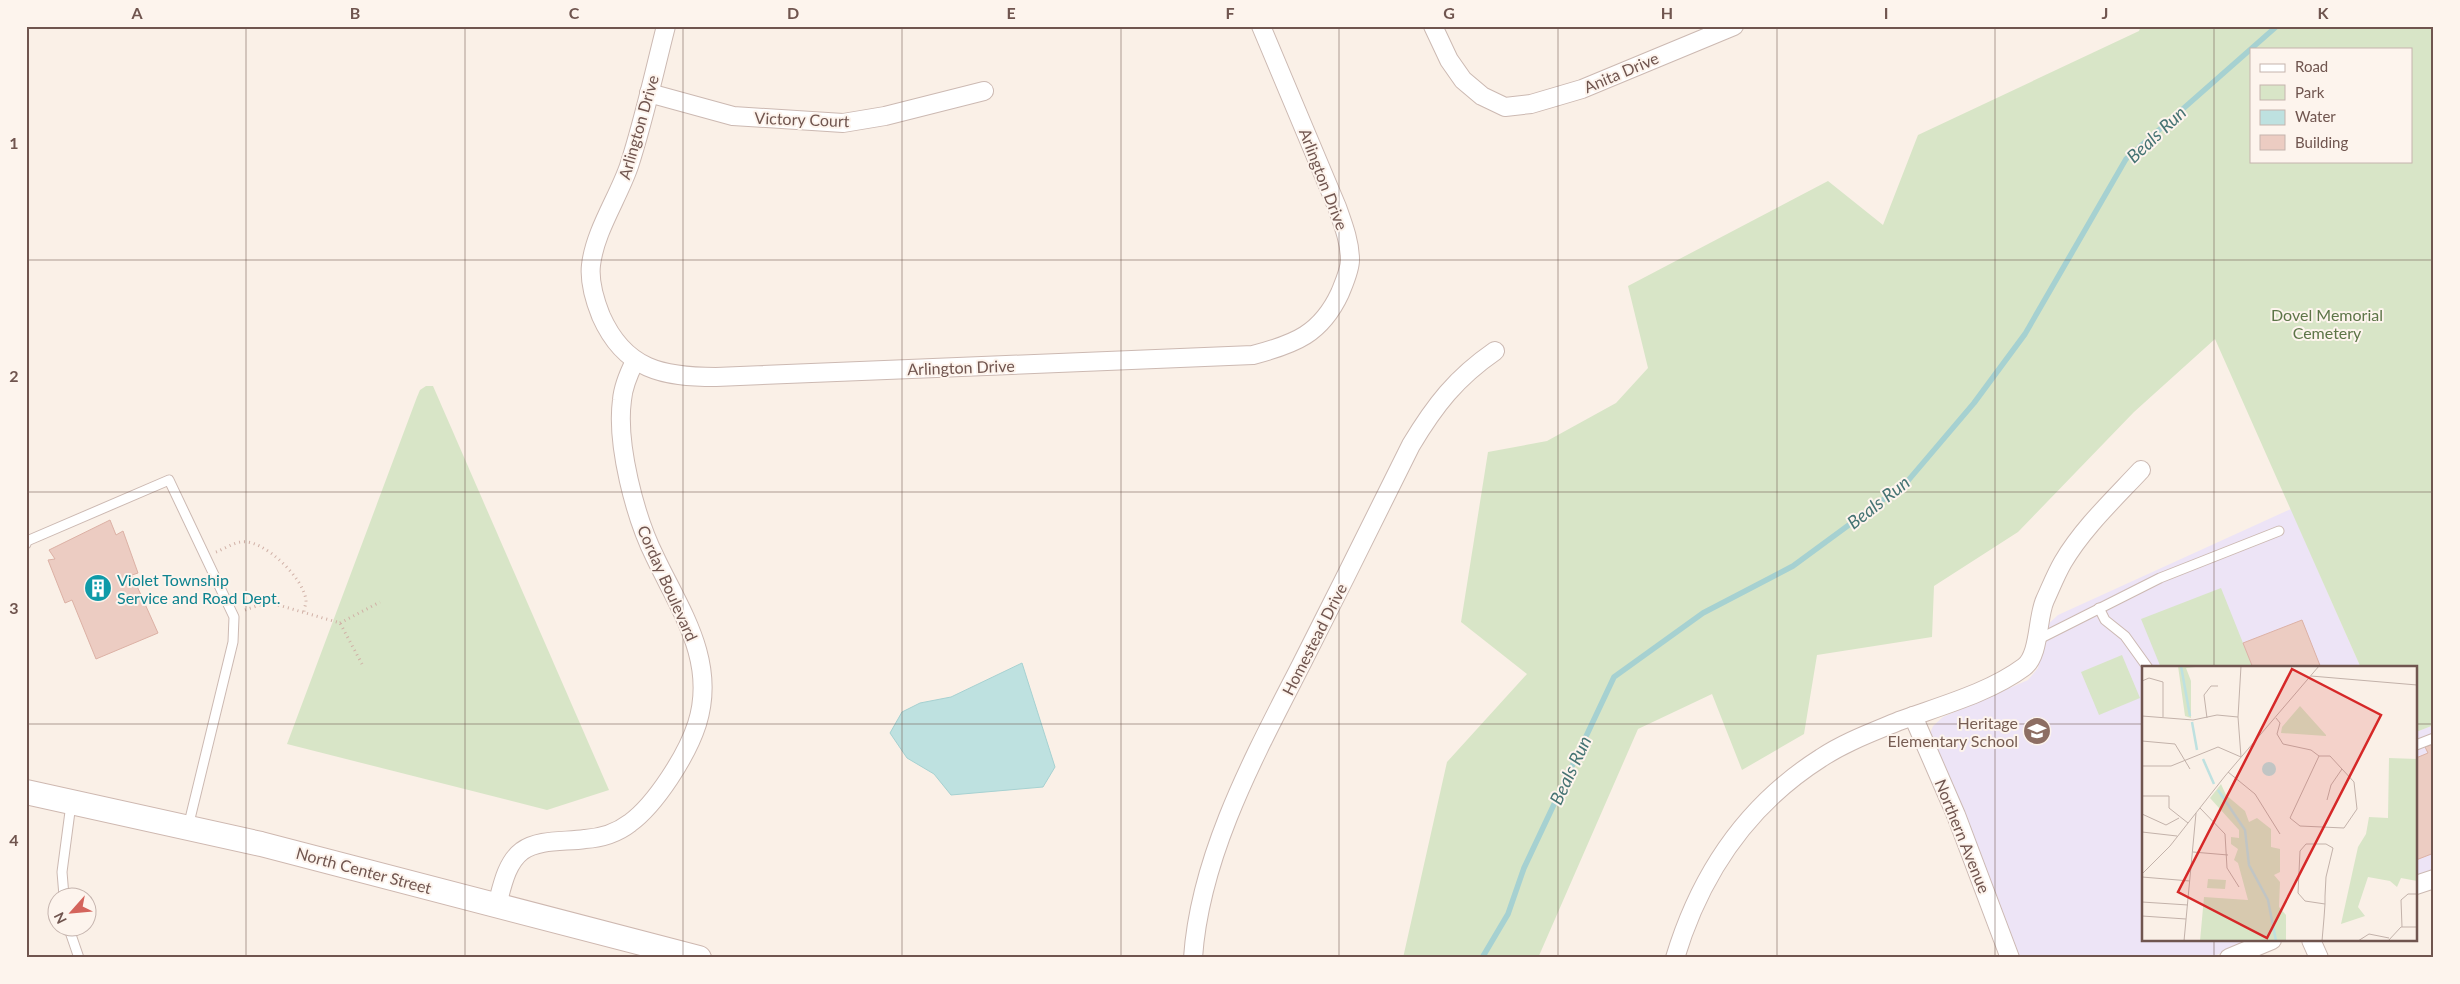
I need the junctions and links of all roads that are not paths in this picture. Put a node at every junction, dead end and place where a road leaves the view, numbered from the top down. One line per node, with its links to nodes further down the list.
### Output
1 (666, 26): 6 (street, Arlington Drive)
2 (1261, 26): 8 (street, Arlington Drive)
3 (1433, 26): 4 (street, Anita Drive)
4 (1734, 26)
5 (984, 91): 6 (street, Victory Court)
6 (649, 93): 8 (street, Arlington Drive)
7 (1495, 352): 30 (street, Homestead Drive)
8 (635, 360): 24 (street, Corday Boulevard)
9 (2141, 470): 13 (street)
10 (2279, 531): 12 (lane)
11 (26, 544): 20 (lane)
12 (2098, 608): 13 (lane); 14 (lane)
13 (2037, 640): 15 (street)
14 (2147, 666)
15 (1913, 716): 31 (street); 32 (street, Northern Avenue)
16 (2434, 738): 17 (lane)
17 (2418, 744)
18 (26, 792): 19 (main road, North Center Street)
19 (72, 801): 20 (main road, North Center Street); 23 (lane)
20 (188, 827): 24 (main road, North Center Street)
21 (2434, 879): 22 (street)
22 (2418, 884)
23 (63, 886)
24 (496, 905): 29 (main road, North Center Street)
25 (71, 936): 28 (lane)
26 (2265, 942): 33 (street)
27 (2313, 942): 34 (street)
28 (79, 958)
29 (699, 958)
30 (1192, 958)
31 (1675, 958)
32 (2010, 958)
33 (2229, 958)
34 (2319, 958)

